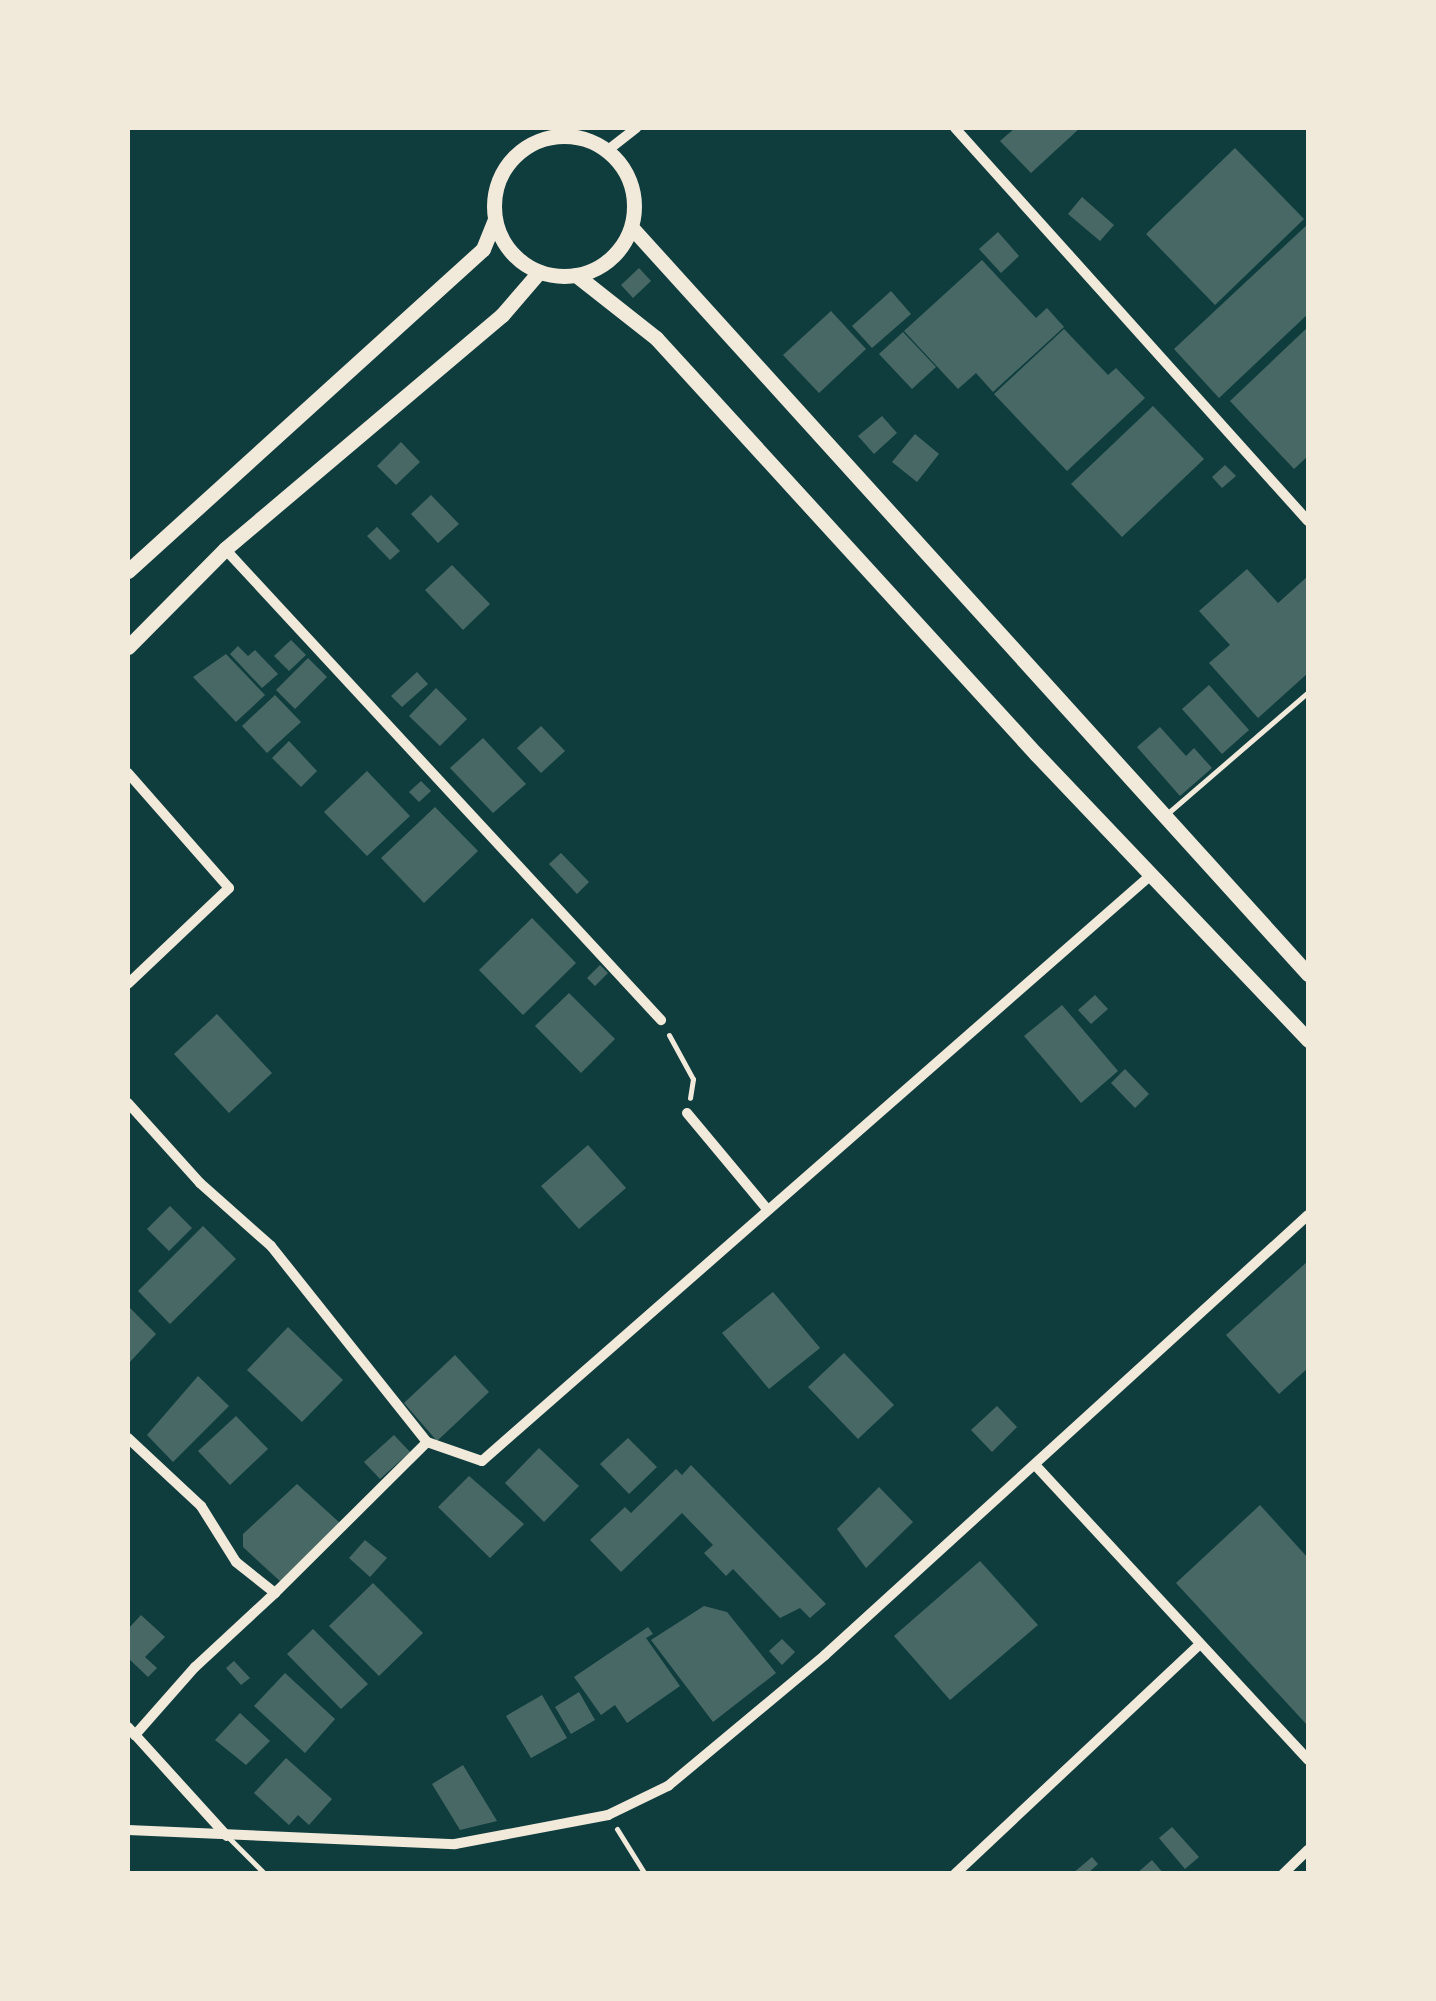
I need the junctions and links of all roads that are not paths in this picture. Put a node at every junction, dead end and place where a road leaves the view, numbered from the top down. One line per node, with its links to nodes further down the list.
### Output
1 (636, 128): 3 (street)
2 (955, 128): 8 (street)
3 (608, 150): 4 (main road); 5 (main road)
4 (495, 220): 6 (main road); 10 (main road)
5 (632, 228): 7 (main road); 14 (main road)
6 (539, 272): 7 (main road); 9 (main road)
7 (576, 275): 15 (main road)
8 (1308, 522)
9 (225, 549): 11 (main road); 18 (street)
10 (128, 571)
11 (128, 647)
12 (1308, 692): 14 (lane)
13 (128, 774): 17 (street)
14 (1162, 818): 16 (main road)
15 (1151, 876): 19 (main road); 22 (street)
16 (1308, 974)
17 (128, 984)
18 (660, 1020)
19 (1308, 1040)
20 (128, 1103): 25 (street)
21 (687, 1113): 22 (street)
22 (766, 1208): 25 (street)
23 (1308, 1215): 26 (street)
24 (128, 1438): 27 (street)
25 (427, 1442): 27 (street)
26 (1037, 1467): 28 (street); 32 (street)
27 (275, 1593): 29 (street)
28 (1198, 1646): 30 (street); 35 (street)
29 (131, 1731): 32 (street)
30 (1308, 1760)
31 (128, 1830): 32 (street)
32 (227, 1836): 34 (lane)
33 (1308, 1850): 36 (street)
34 (264, 1874)
35 (955, 1874)
36 (1283, 1874)

